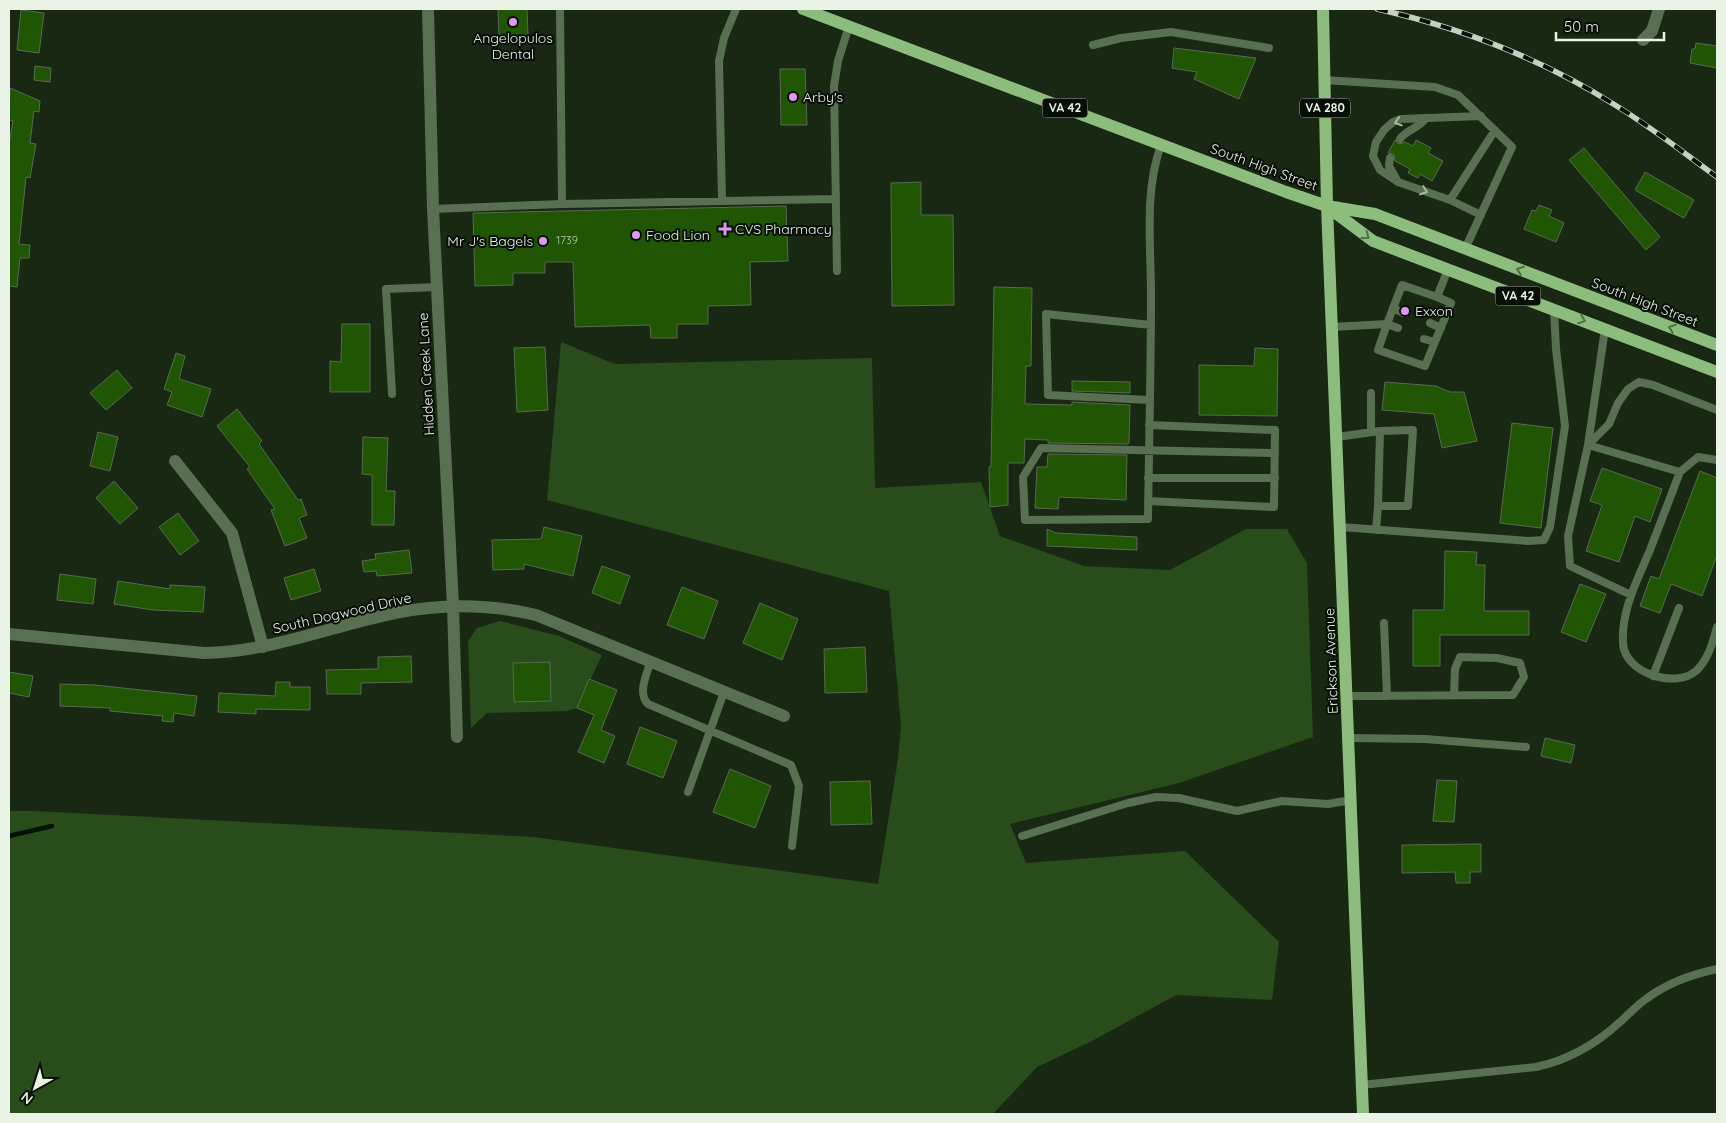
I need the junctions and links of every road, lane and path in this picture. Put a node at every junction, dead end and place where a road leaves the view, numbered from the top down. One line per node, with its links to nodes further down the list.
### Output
1 (428, 9): 24 (street, Hidden Creek Lane)
2 (560, 9): 22 (lane)
3 (736, 9): 20 (lane)
4 (803, 9): 7 (main road, South High Street / VA 42)
5 (1322, 9): 11 (main road, VA 280)
6 (1659, 9): 8 (street)
7 (849, 26): 16 (main road, South High Street / VA 42); 19 (lane)
8 (1643, 40)
9 (1093, 45): 10 (lane)
10 (1269, 48)
11 (1324, 80): 12 (lane); 23 (main road, VA 280)
12 (1481, 116): 13 (lane); 14 (lane)
13 (1426, 118): 15 (lane); 18 (lane, one-way to 18)
14 (1495, 130): 21 (lane); 25 (lane)
15 (1400, 139)
16 (1161, 145): 23 (main road, South High Street / VA 42); 36 (lane)
17 (1390, 158): 18 (lane)
18 (1398, 182): 21 (lane, one-way to 21)
19 (835, 199): 20 (lane); 28 (lane)
20 (722, 200): 22 (lane)
21 (1450, 200): 25 (lane)
22 (562, 204): 24 (lane)
23 (1327, 206): 26 (main road, South High Street / VA 42); 27 (main road, VA 42, one-way to 27); 37 (main road, Erickson Avenue)
24 (433, 209): 29 (street, Hidden Creek Lane)
25 (1481, 215): 26 (lane)
26 (1465, 249): 43 (main road, South High Street / VA 42, one-way to 26)
27 (1448, 270): 30 (lane); 32 (main road, VA 42)
28 (837, 271)
29 (436, 287): 46 (lane); 66 (street, Hidden Creek Lane)
30 (1437, 297): 31 (lane); 39 (lane)
31 (1393, 308): 33 (lane); 35 (lane)
32 (1554, 310): 40 (main road, VA 42, one-way to 40); 64 (lane)
33 (1403, 313)
34 (1430, 323): 39 (lane)
35 (1387, 324): 37 (lane); 38 (lane); 42 (lane)
36 (1151, 325): 47 (lane); 47 (lane)
37 (1332, 327): 52 (main road, Erickson Avenue)
38 (1398, 328)
39 (1441, 328): 42 (lane)
40 (1605, 329): 44 (main road, VA 42); 53 (lane)
41 (1424, 339): 42 (lane)
42 (1435, 342)
43 (1717, 345)
44 (1717, 372)
45 (1371, 393): 51 (lane)
46 (392, 394)
47 (1149, 400): 49 (lane)
48 (1717, 410): 53 (lane)
49 (1149, 424): 54 (lane); 55 (lane)
50 (1380, 431): 51 (lane); 62 (lane); 62 (lane)
51 (1371, 432): 52 (lane)
52 (1337, 437): 63 (main road, Erickson Avenue)
53 (1588, 445): 58 (lane); 65 (lane)
54 (1148, 450): 55 (lane); 59 (lane); 61 (lane)
55 (1275, 453): 60 (lane)
56 (1717, 460): 58 (lane)
57 (175, 461): 71 (street)
58 (1680, 472): 65 (lane)
59 (1148, 478): 60 (lane); 61 (lane)
60 (1275, 478): 61 (lane)
61 (1148, 500)
62 (1378, 506): 64 (lane)
63 (1341, 527): 64 (lane); 76 (main road, Erickson Avenue)
64 (1376, 530)
65 (1631, 595): 73 (lane)
66 (453, 606): 71 (street, South Dogwood Drive); 72 (street, South Dogwood Drive); 80 (street, Hidden Creek Lane)
67 (1679, 608): 73 (lane)
68 (1384, 623): 77 (lane)
69 (1717, 627): 73 (lane)
70 (9, 634): 71 (street, South Dogwood Drive)
71 (262, 647)
72 (651, 660): 74 (street, South Dogwood Drive); 79 (lane)
73 (1653, 676)
74 (724, 692): 78 (street, South Dogwood Drive); 79 (lane)
75 (1454, 695): 75 (lane); 77 (lane)
76 (1347, 696): 77 (lane); 81 (main road, Erickson Avenue)
77 (1387, 696)
78 (784, 716)
79 (710, 731): 83 (lane); 86 (lane)
80 (457, 737)
81 (1348, 738): 82 (lane); 84 (main road, Erickson Avenue)
82 (1526, 747)
83 (688, 792)
84 (1351, 800): 85 (lane); 88 (main road, Erickson Avenue)
85 (1022, 836)
86 (792, 846)
87 (1717, 969): 88 (lane)
88 (1361, 1084): 89 (main road, Erickson Avenue)
89 (1362, 1114)

